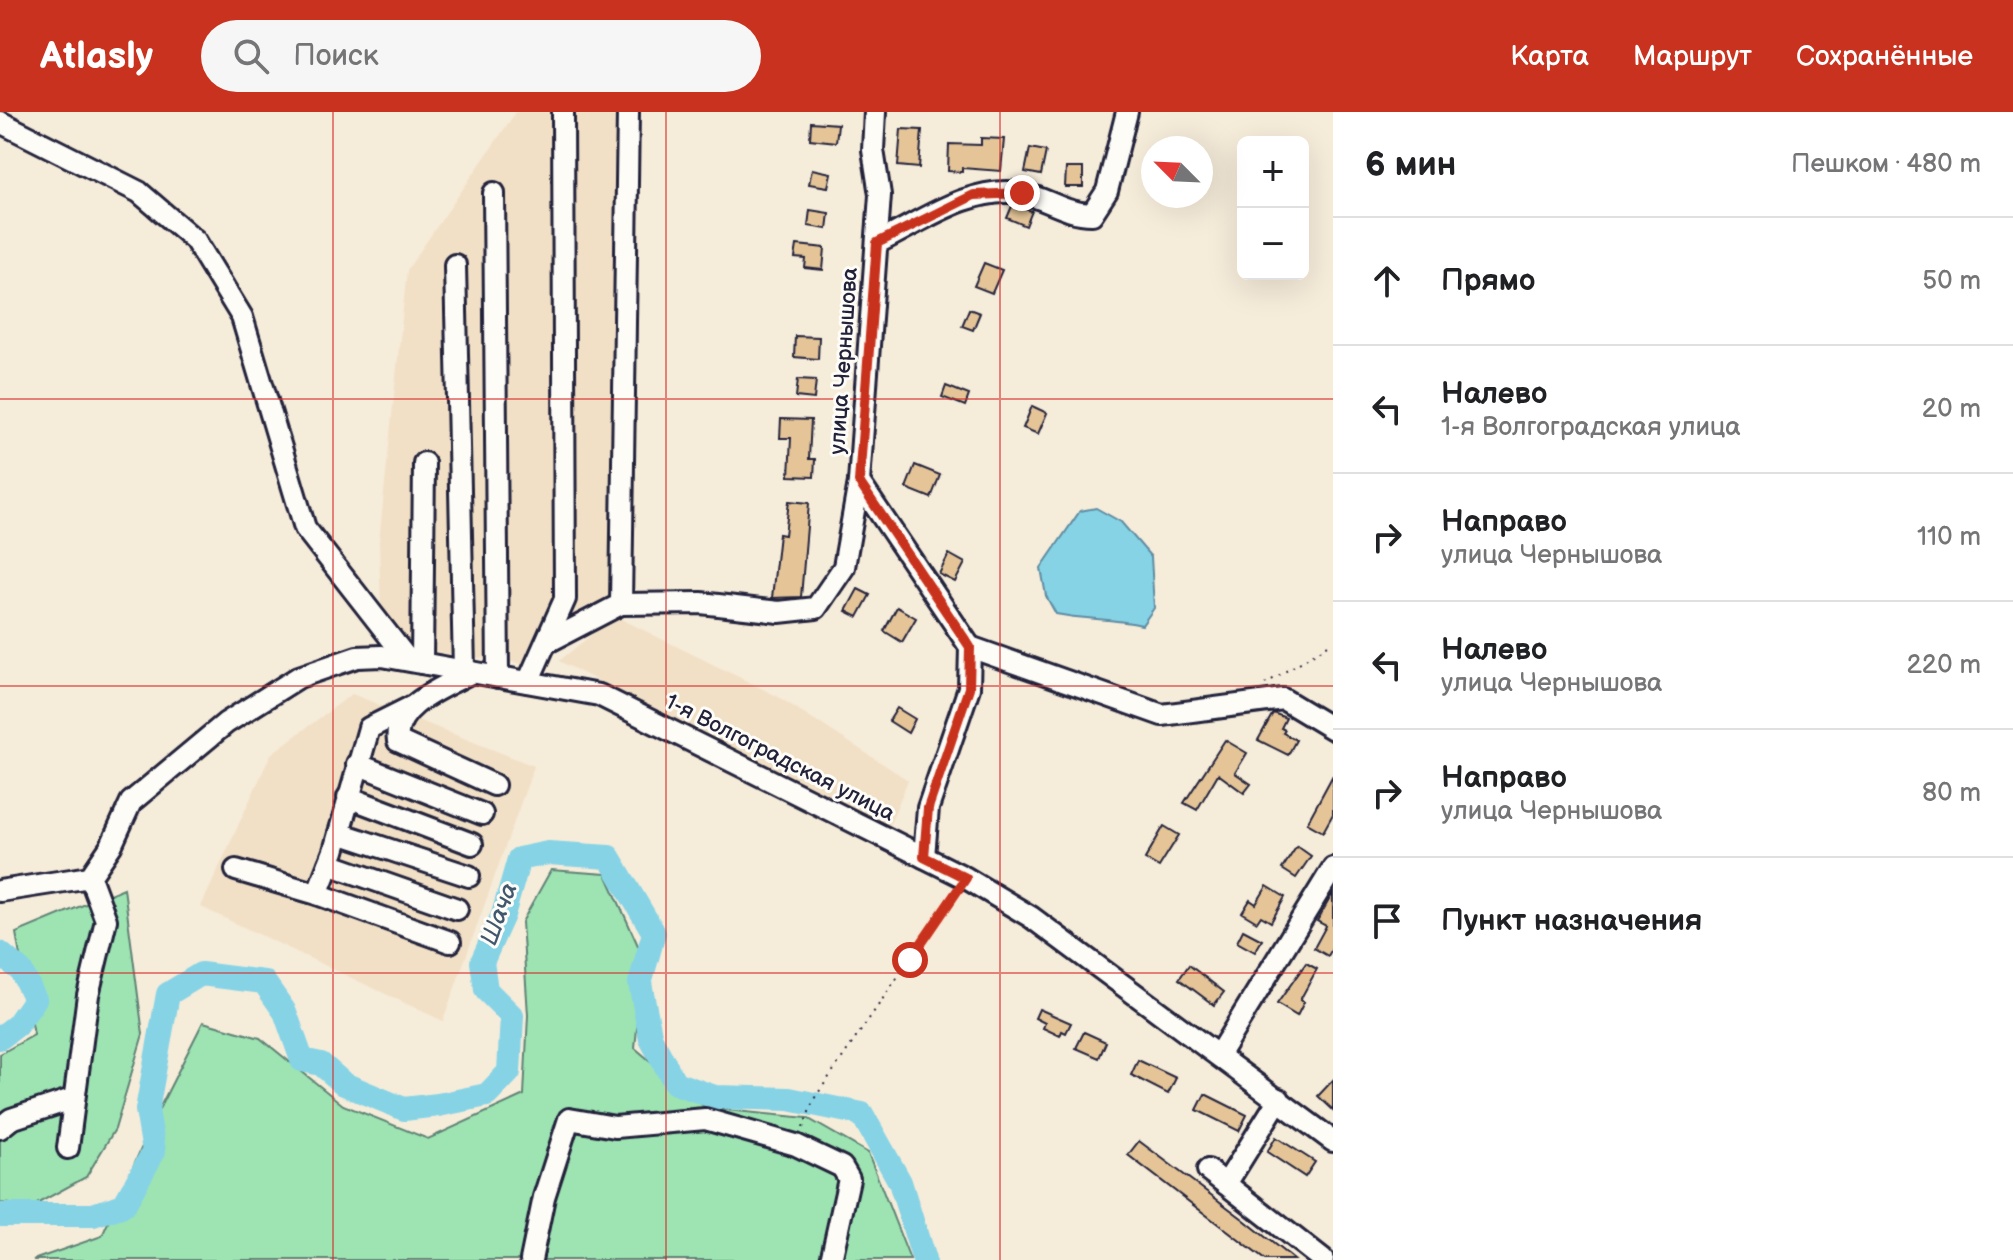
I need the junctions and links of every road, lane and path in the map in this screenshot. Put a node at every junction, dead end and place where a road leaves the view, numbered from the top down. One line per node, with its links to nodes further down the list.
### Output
1 (563, 112): 13 (street)
2 (628, 112): 11 (street)
3 (875, 112): 7 (street, улица Чернышова)
4 (1127, 112): 7 (street, улица Чернышова)
5 (0, 122): 15 (street)
6 (494, 193): 17 (street)
7 (877, 243): 10 (street, улица Чернышова)
8 (455, 265): 16 (street)
9 (424, 463): 15 (street)
10 (859, 482): 11 (street, улица Чернышова); 14 (street, улица Чернышова)
11 (621, 604): 13 (street)
12 (1333, 642): 19 (path)
13 (546, 643): 18 (street)
14 (970, 647): 21 (street); 28 (street)
15 (415, 662): 16 (street, 1-я Волгоградская улица); 33 (street, 1-я Волгоградская улица)
16 (468, 671): 17 (street, 1-я Волгоградская улица); 20 (street)
17 (498, 677): 18 (street, 1-я Волгоградская улица)
18 (528, 682): 28 (street, 1-я Волгоградская улица)
19 (1256, 689)
20 (411, 707): 22 (street); 23 (street)
21 (1333, 729)
22 (357, 764): 24 (street); 25 (street)
23 (494, 785)
24 (348, 797): 26 (street); 27 (street)
25 (482, 814)
26 (339, 833): 29 (street); 32 (street)
27 (472, 844)
28 (924, 857): 34 (street, 1-я Волгоградская улица)
29 (329, 864): 36 (street); 37 (street)
30 (1333, 868): 39 (street)
31 (236, 870): 36 (street)
32 (469, 876)
33 (90, 877): 35 (street); 40 (street)
34 (966, 878): 39 (street, 1-я Волгоградская улица); 42 (path)
35 (0, 891)
36 (317, 894): 38 (street)
37 (457, 909)
38 (450, 942)
39 (1219, 1054): 41 (street, 1-я Волгоградская улица)
40 (72, 1099): 43 (street); 45 (street)
41 (1279, 1099): 44 (street, 1-я Волгоградская улица); 47 (street)
42 (809, 1113)
43 (0, 1128)
44 (1333, 1141)
45 (68, 1148)
46 (1208, 1170): 47 (street)
47 (1226, 1184): 50 (street)
48 (531, 1260): 49 (street)
49 (831, 1260)
50 (1323, 1260)

